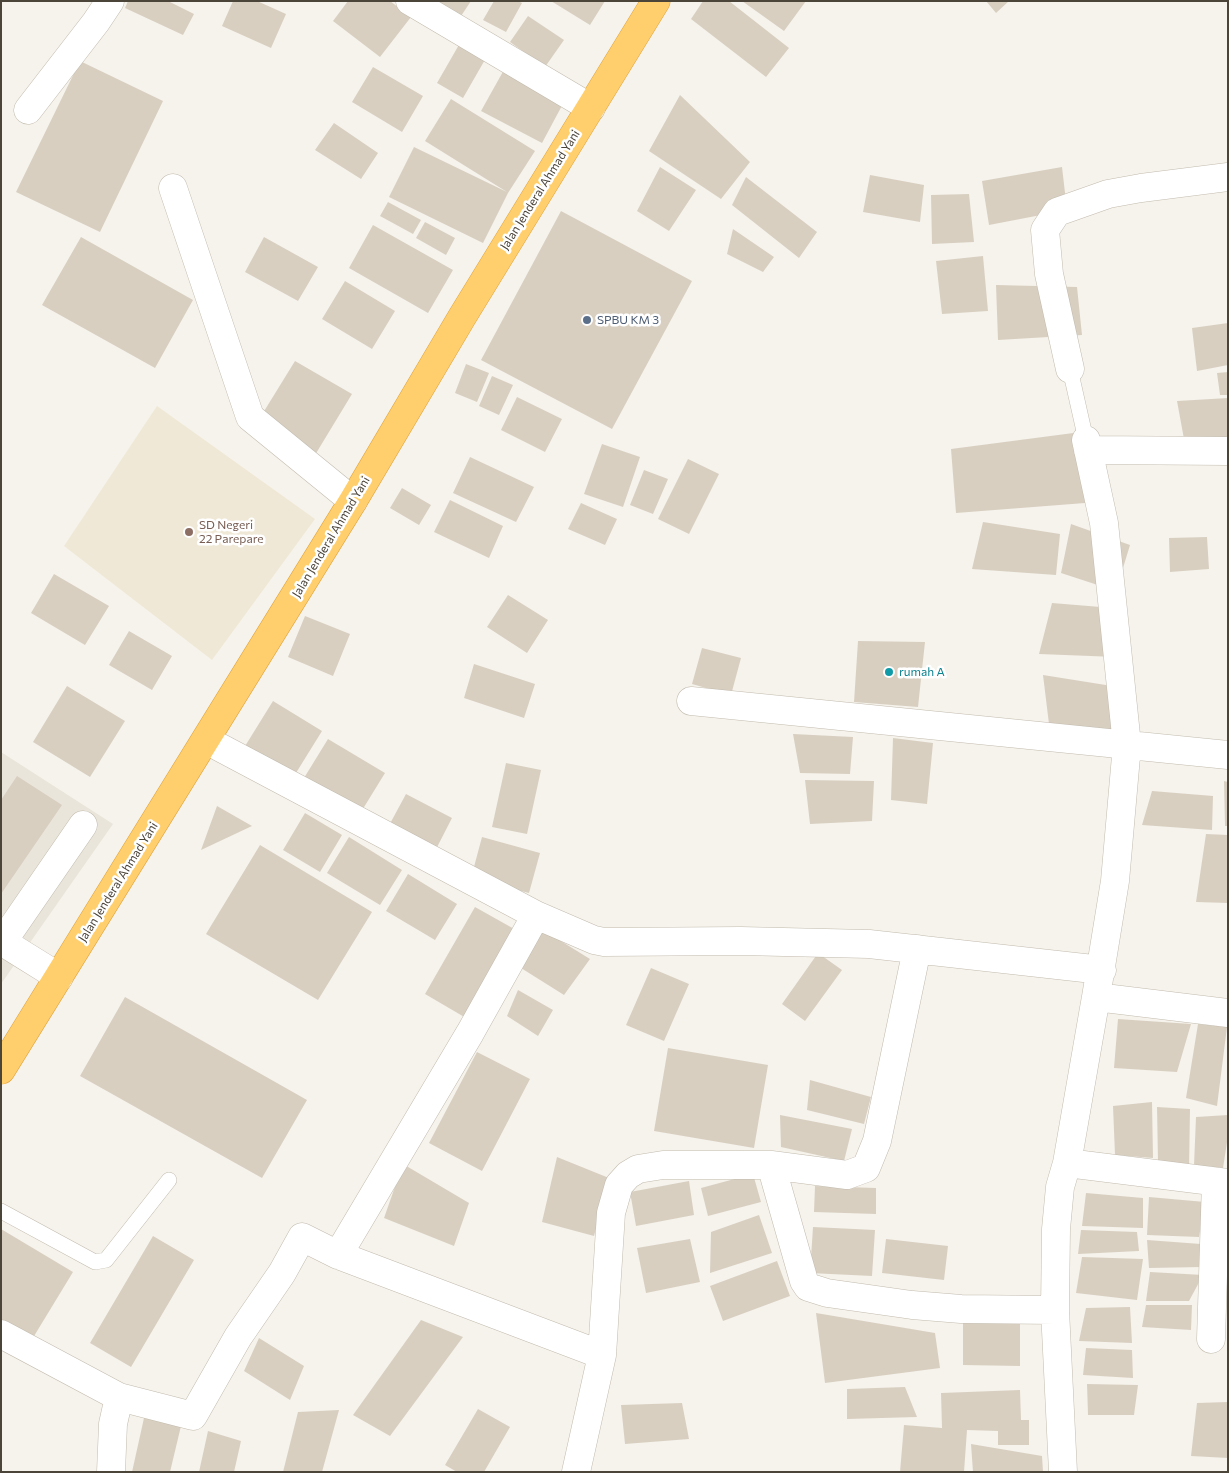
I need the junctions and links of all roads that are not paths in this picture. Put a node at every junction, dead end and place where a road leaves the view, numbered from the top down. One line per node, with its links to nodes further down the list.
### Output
1 (110, 1): 5 (street)
2 (410, 1): 4 (street)
3 (656, 1): 4 (highway, Jalan Jenderal Ahmad Yani)
4 (591, 108): 11 (highway, Jalan Jenderal Ahmad Yani)
5 (28, 110)
6 (1228, 176): 8 (street)
7 (173, 188): 11 (street)
8 (1070, 369): 9 (lane)
9 (1087, 445): 10 (street); 14 (street)
10 (1228, 451)
11 (353, 501): 13 (highway, Jalan Jenderal Ahmad Yani)
12 (691, 701): 14 (street)
13 (206, 740): 17 (street); 21 (highway, Jalan Jenderal Ahmad Yani)
14 (1127, 744): 15 (street); 20 (street)
15 (1228, 755)
16 (83, 825): 18 (street)
17 (536, 915): 19 (street); 30 (street)
18 (2, 942): 21 (street)
19 (917, 949): 20 (street); 26 (street)
20 (1102, 970): 22 (street)
21 (59, 977): 24 (highway, Jalan Jenderal Ahmad Yani)
22 (1096, 997): 23 (street); 25 (street)
23 (1228, 1013)
24 (1, 1070)
25 (1067, 1163): 28 (street); 31 (street)
26 (771, 1165): 31 (street); 34 (street)
27 (169, 1180): 29 (lane)
28 (1222, 1182): 33 (street)
29 (1, 1210)
30 (338, 1255): 34 (street); 35 (street)
31 (1055, 1310): 38 (street)
32 (1, 1334): 35 (street)
33 (1211, 1339)
34 (602, 1355): 37 (street)
35 (118, 1397): 36 (street)
36 (111, 1472)
37 (576, 1472)
38 (1063, 1472)

